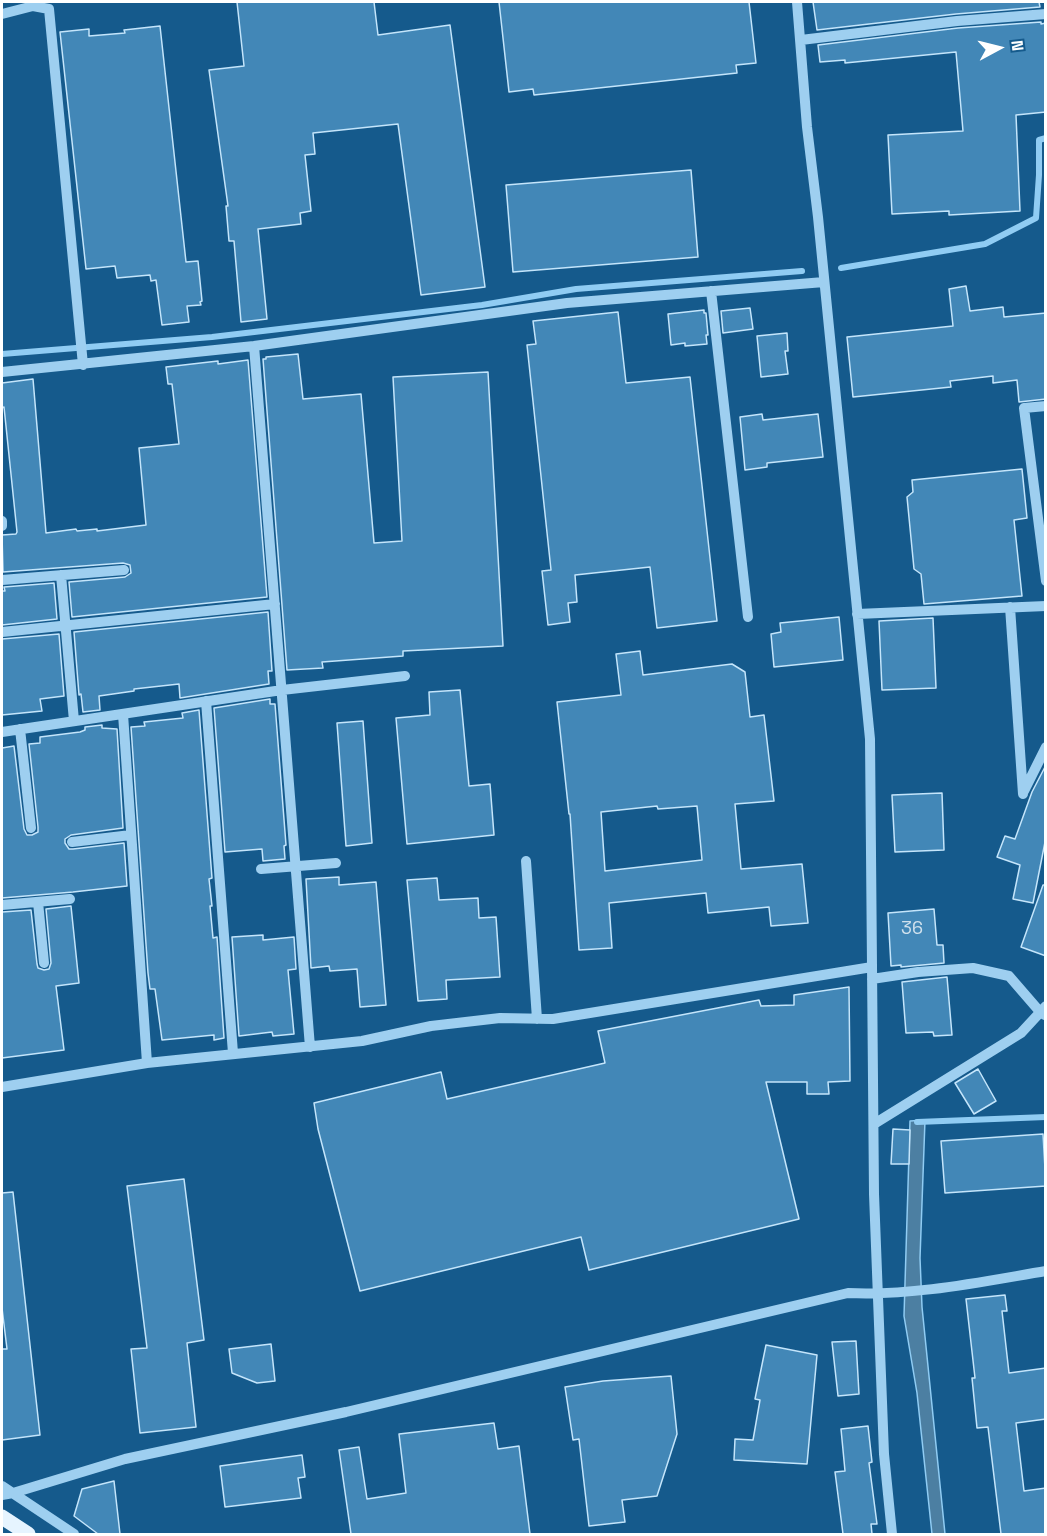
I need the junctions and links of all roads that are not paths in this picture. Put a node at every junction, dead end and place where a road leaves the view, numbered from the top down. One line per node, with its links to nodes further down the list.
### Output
1 (796, 2): 4 (street)
2 (2, 14): 8 (street)
3 (1046, 14): 4 (street)
4 (801, 40): 5 (street)
5 (824, 282): 6 (street); 20 (street)
6 (711, 291): 7 (street); 21 (street)
7 (254, 346): 8 (street); 17 (street)
8 (82, 360): 9 (street)
9 (2, 372)
10 (1046, 405): 16 (street)
11 (2, 521): 12 (street)
12 (2, 526)
13 (124, 570): 14 (street)
14 (61, 575): 15 (street); 22 (street)
15 (2, 580)
16 (1046, 580)
17 (275, 604): 22 (street); 25 (street)
18 (1046, 606): 19 (street)
19 (1010, 607): 20 (street); 31 (street)
20 (857, 614): 43 (street)
21 (748, 617)
22 (65, 626): 23 (street); 28 (street)
23 (2, 632)
24 (405, 676): 25 (street)
25 (282, 690): 26 (street); 37 (street)
26 (206, 701): 27 (street); 48 (street)
27 (123, 714): 28 (street); 33 (street)
28 (74, 721): 29 (street)
29 (20, 729): 30 (street); 32 (street)
30 (2, 732)
31 (1046, 747)
32 (31, 828)
33 (131, 835): 34 (street); 49 (street)
34 (72, 842)
35 (526, 861): 46 (street)
36 (336, 863): 37 (street)
37 (296, 866): 38 (street); 47 (street)
38 (261, 868)
39 (70, 899): 40 (street)
40 (38, 902): 41 (street); 42 (street)
41 (2, 905)
42 (44, 963)
43 (872, 967): 44 (street); 46 (street)
44 (872, 979): 45 (street); 51 (street)
45 (1044, 1011): 51 (street)
46 (537, 1019): 47 (street)
47 (310, 1047): 48 (street)
48 (233, 1053): 49 (street)
49 (147, 1063): 50 (street)
50 (2, 1087)
51 (874, 1124): 53 (street)
52 (1046, 1271): 53 (street)
53 (879, 1295): 55 (street); 59 (street)
54 (2, 1486): 55 (street)
55 (7, 1494): 58 (street)
56 (2, 1518): 57 (main road)
57 (28, 1534)
58 (74, 1534)
59 (892, 1534)

